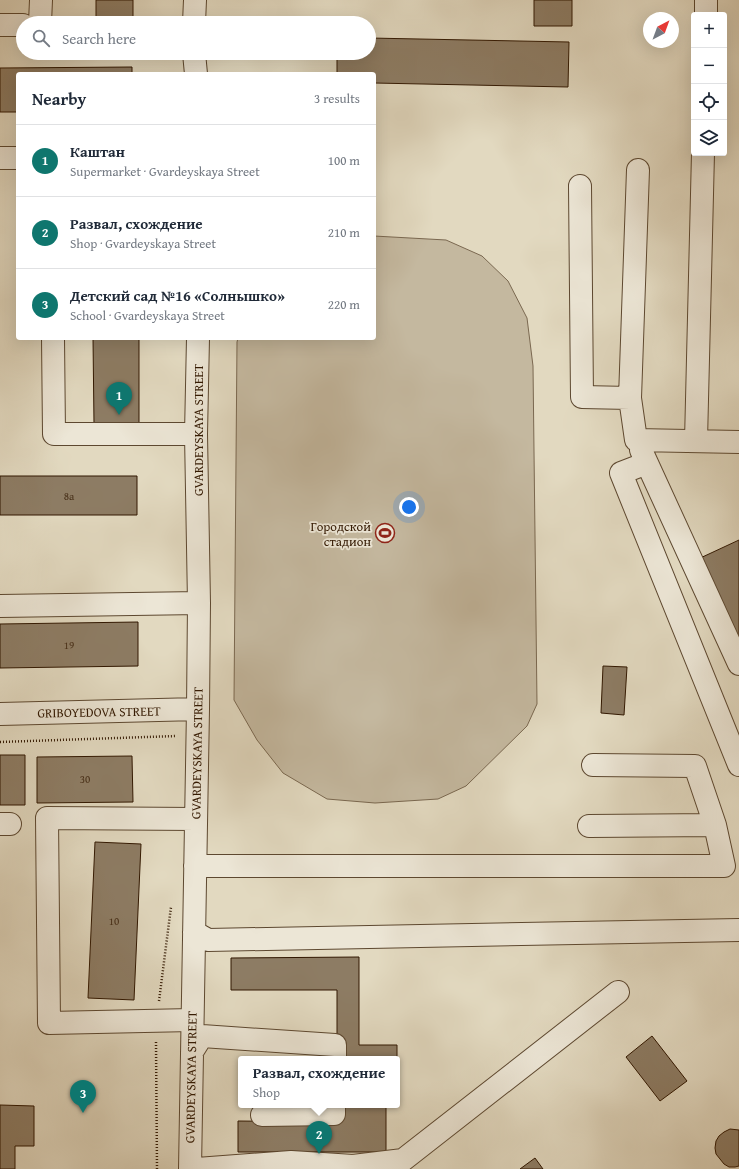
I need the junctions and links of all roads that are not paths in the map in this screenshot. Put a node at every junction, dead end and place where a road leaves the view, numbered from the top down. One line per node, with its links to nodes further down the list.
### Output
1 (41, 0): 5 (street)
2 (195, 0): 6 (street)
3 (706, 0): 4 (street)
4 (706, 12)
5 (40, 16)
6 (194, 16)
7 (0, 25): 8 (street)
8 (16, 25)
9 (195, 60): 10 (street)
10 (196, 72)
11 (702, 156): 21 (street)
12 (0, 158): 13 (street)
13 (16, 158)
14 (638, 170): 18 (street)
15 (580, 186): 18 (street)
16 (53, 340): 19 (street)
17 (198, 340): 19 (street, GVARDEYSKAYA STREET)
18 (630, 398): 20 (street)
19 (196, 434): 24 (street, GVARDEYSKAYA STREET)
20 (636, 440): 21 (street); 23 (street)
21 (696, 441): 22 (street)
22 (739, 442)
23 (647, 463): 26 (street); 29 (street)
24 (199, 603): 25 (street); 27 (street, GVARDEYSKAYA STREET)
25 (0, 606)
26 (739, 664)
27 (198, 709): 28 (street, GRIBOYEDOVA STREET); 32 (street, GVARDEYSKAYA STREET)
28 (0, 714)
29 (734, 736): 30 (street)
30 (739, 764)
31 (593, 765): 33 (street)
32 (196, 819): 35 (street, GVARDEYSKAYA STREET); 39 (street)
33 (715, 825): 34 (street); 35 (street)
34 (589, 826)
35 (195, 866): 37 (street, GVARDEYSKAYA STREET)
36 (739, 930): 37 (street)
37 (194, 932): 39 (street, GVARDEYSKAYA STREET)
38 (618, 992): 44 (street)
39 (192, 1020): 40 (street, GVARDEYSKAYA STREET)
40 (192, 1052): 41 (street); 45 (street, GVARDEYSKAYA STREET)
41 (335, 1056)
42 (334, 1108): 43 (street)
43 (262, 1115)
44 (290, 1165): 46 (street)
45 (190, 1169)
46 (197, 1169)

